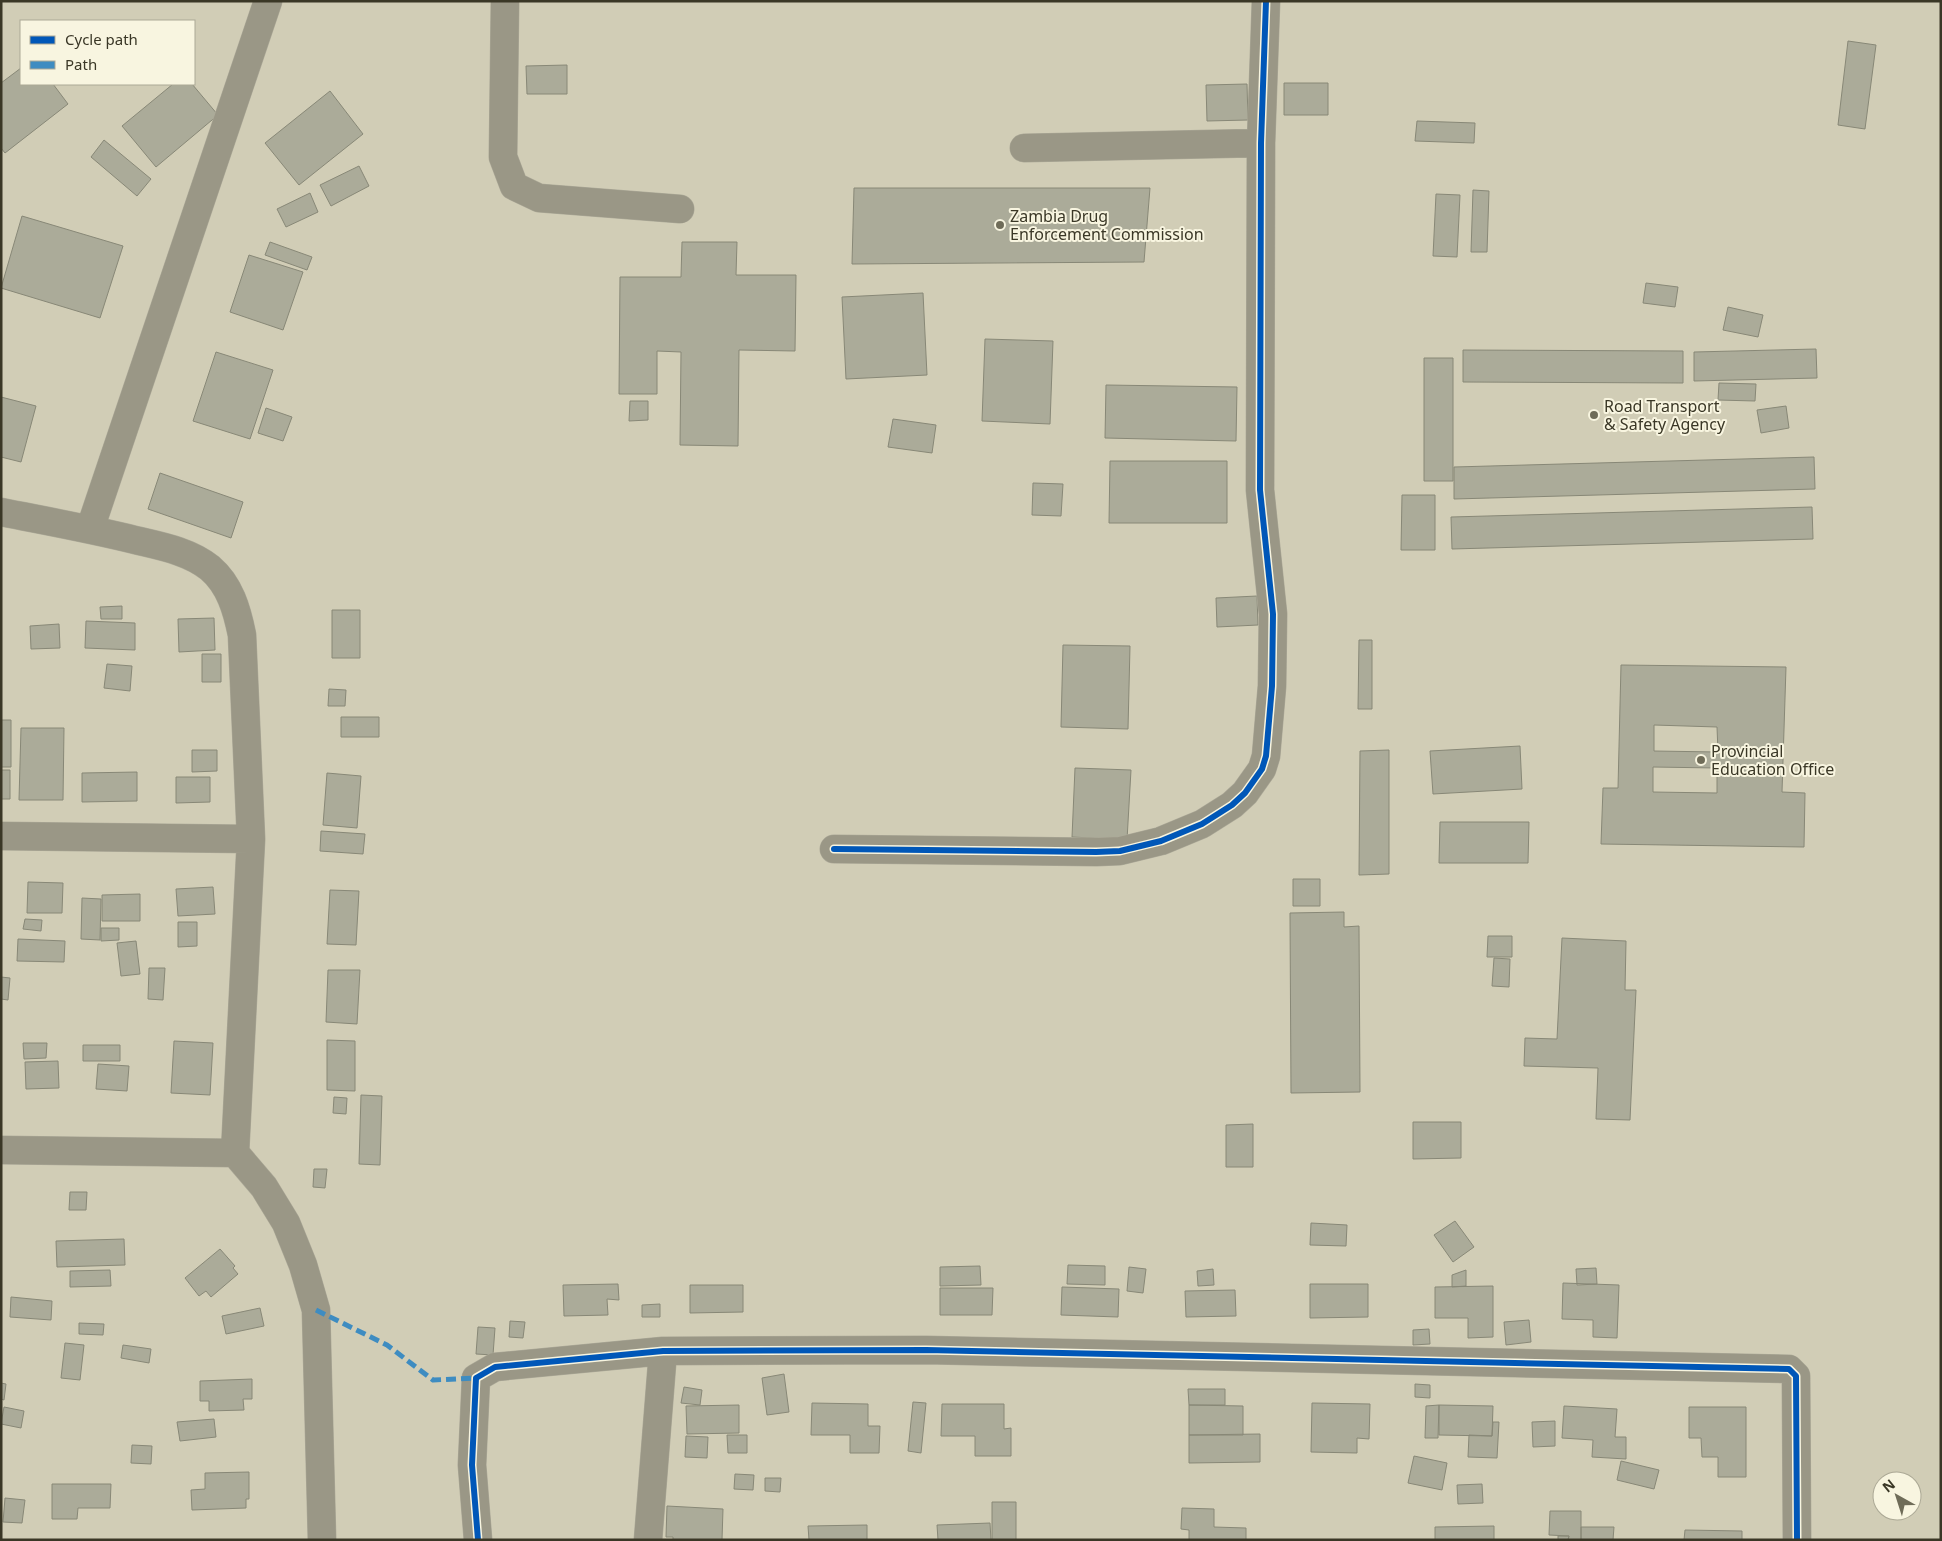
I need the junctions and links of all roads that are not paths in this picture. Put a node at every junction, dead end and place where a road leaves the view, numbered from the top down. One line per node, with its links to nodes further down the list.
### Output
1 (268, 1): 8 (street)
2 (505, 1): 6 (street)
3 (1266, 1): 4 (street)
4 (1261, 143): 5 (street); 11 (street)
5 (1024, 148)
6 (680, 209)
7 (1, 512): 8 (street)
8 (90, 529): 10 (street)
9 (1, 836): 10 (street)
10 (251, 839): 13 (street)
11 (834, 849)
12 (1, 1150): 13 (street)
13 (235, 1154): 15 (street)
14 (663, 1352): 16 (street); 17 (street); 18 (street)
15 (322, 1540)
16 (478, 1540)
17 (648, 1540)
18 (1797, 1540)

